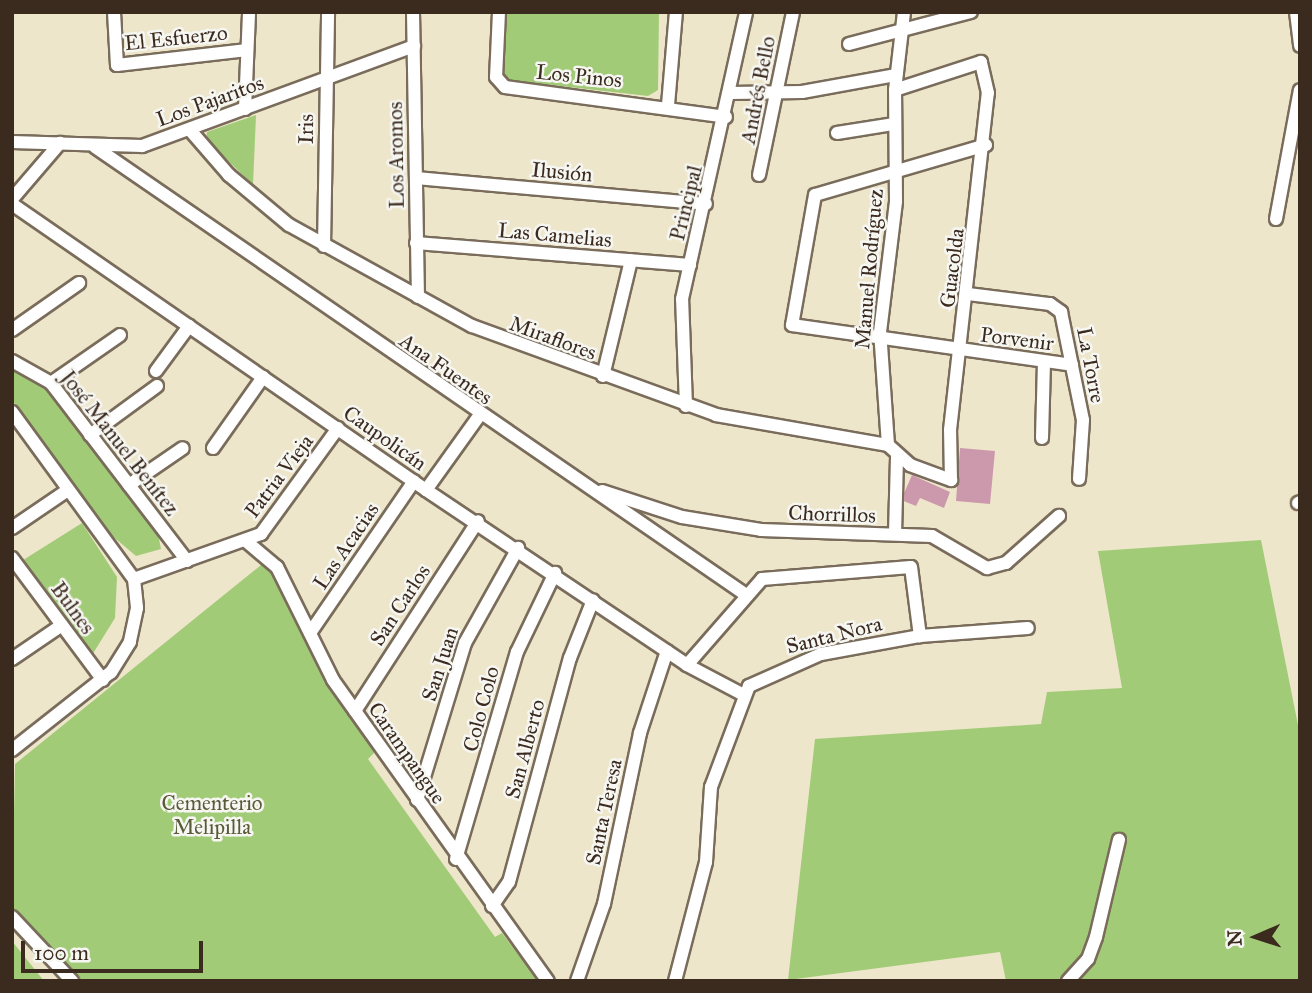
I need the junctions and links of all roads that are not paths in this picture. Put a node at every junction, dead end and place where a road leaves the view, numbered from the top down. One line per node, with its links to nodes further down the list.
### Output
1 (114, 12): 16 (street, El Esfuerzo)
2 (249, 12): 16 (street)
3 (328, 12): 18 (street, Iris)
4 (414, 12): 14 (street, Los Aromos)
5 (499, 12): 23 (street, Los Pinos)
6 (676, 12): 23 (street)
7 (746, 12): 21 (street, Principal)
8 (793, 12): 22 (street, Andrés Bello)
9 (904, 12): 12 (street, Manuel Rodríguez)
10 (971, 12): 12 (street)
11 (1296, 12): 15 (street)
12 (901, 31): 13 (street); 17 (street, Manuel Rodríguez)
13 (849, 44)
14 (414, 46): 18 (street, Los Pajaritos); 37 (street, Los Aromos)
15 (1300, 46)
16 (247, 50): 24 (street)
17 (895, 75): 19 (street, Manuel Rodríguez); 22 (street)
18 (327, 79): 24 (street, Los Pajaritos); 42 (street, Iris)
19 (894, 90): 26 (street, Manuel Rodríguez); 31 (street, Guacolda)
20 (1300, 90): 40 (street)
21 (730, 93): 22 (street); 25 (street, Principal)
22 (776, 94): 36 (street, Andrés Bello)
23 (668, 104): 25 (street, Los Pinos)
24 (245, 109): 27 (street, Los Pajaritos)
25 (726, 117): 39 (street, Principal)
26 (894, 124): 28 (street); 35 (street, Manuel Rodríguez)
27 (190, 130): 33 (street, Los Pajaritos); 42 (street, Miraflores)
28 (838, 134)
29 (12, 142): 30 (street, Los Pajaritos)
30 (60, 143): 32 (street, Los Pajaritos); 38 (street)
31 (986, 145): 35 (street); 46 (street, Guacolda)
32 (95, 147): 33 (street, Los Pajaritos); 34 (street, Ana Fuentes)
33 (124, 149): 34 (street)
34 (127, 170): 63 (street, Ana Fuentes)
35 (895, 172): 51 (street, Manuel Rodríguez); 51 (street, Porvenir)
36 (759, 175)
37 (416, 178): 39 (street, Ilusión); 41 (street, Los Aromos)
38 (12, 202): 48 (street, Caupolicán)
39 (706, 204): 44 (street, Principal)
40 (1276, 219)
41 (416, 243): 43 (street, Las Camelias); 47 (street, Los Aromos)
42 (324, 246): 47 (street, Miraflores)
43 (631, 260): 44 (street, Las Camelias); 57 (street)
44 (690, 265): 61 (street, Principal)
45 (79, 283): 49 (street)
46 (968, 294): 52 (street, Guacolda); 55 (street, La Torre)
47 (418, 297): 57 (street, Miraflores)
48 (189, 326): 56 (street); 58 (street, Caupolicán)
49 (12, 330)
50 (120, 335): 59 (street)
51 (880, 342): 52 (street, Porvenir); 67 (street, Manuel Rodríguez)
52 (960, 352): 54 (street, Porvenir); 70 (street, Guacolda)
53 (12, 361): 59 (street, José Manuel Benítez)
54 (1044, 363): 55 (street, Porvenir); 66 (street)
55 (1072, 365): 71 (street, La Torre)
56 (156, 371)
57 (603, 376): 61 (street, Miraflores)
58 (263, 377): 64 (street, Caupolicán); 69 (street)
59 (51, 383): 65 (street, José Manuel Benítez)
60 (157, 386): 65 (street)
61 (686, 406): 67 (street, Miraflores)
62 (12, 412): 75 (street)
63 (479, 416): 73 (street, Ana Fuentes); 76 (street)
64 (338, 428): 72 (street, Caupolicán); 81 (street, Patria Vieja)
65 (90, 435): 74 (street, José Manuel Benítez)
66 (1042, 438)
67 (888, 445): 70 (street)
68 (183, 448): 74 (street)
69 (213, 448)
70 (897, 456): 80 (street)
71 (1079, 479)
72 (414, 481): 76 (street, Caupolicán); 91 (street, Las Acacias)
73 (582, 483): 80 (street, Chorrillos); 87 (street, Ana Fuentes)
74 (128, 485): 84 (street, José Manuel Benítez)
75 (68, 490): 79 (street); 86 (street)
76 (426, 490): 78 (street, Caupolicán)
77 (1059, 516): 80 (street, Chorrillos)
78 (478, 520): 82 (street, Caupolicán); 98 (street, San Carlos)
79 (12, 528)
80 (895, 534)
81 (247, 542): 84 (street); 91 (street, Carampangue)
82 (518, 548): 85 (street, Caupolicán); 100 (street, San Juan)
83 (12, 558): 89 (street, Bulnes)
84 (187, 561): 86 (street)
85 (555, 573): 88 (street, Caupolicán); 102 (street, Colo Colo)
86 (134, 579): 96 (street)
87 (747, 595): 92 (street); 95 (street)
88 (593, 600): 93 (street, Caupolicán); 103 (street, San Alberto)
89 (62, 625): 94 (street); 96 (street, Bulnes)
90 (1028, 628): 92 (street, Santa Nora)
91 (310, 633): 98 (street, Carampangue)
92 (920, 636): 97 (street, Santa Nora)
93 (667, 651): 95 (street, Caupolicán); 107 (street, Santa Teresa)
94 (12, 659)
95 (687, 664): 97 (street, Caupolicán)
96 (103, 680): 99 (street)
97 (742, 694): 108 (street)
98 (355, 711): 100 (street, Carampangue)
99 (12, 750)
100 (417, 800): 102 (street, Carampangue)
101 (1119, 840): 109 (street)
102 (456, 859): 103 (street, Carampangue)
103 (492, 906): 106 (street, Carampangue)
104 (12, 917): 105 (street)
105 (72, 981)
106 (548, 981)
107 (577, 981)
108 (675, 981)
109 (1068, 981)

